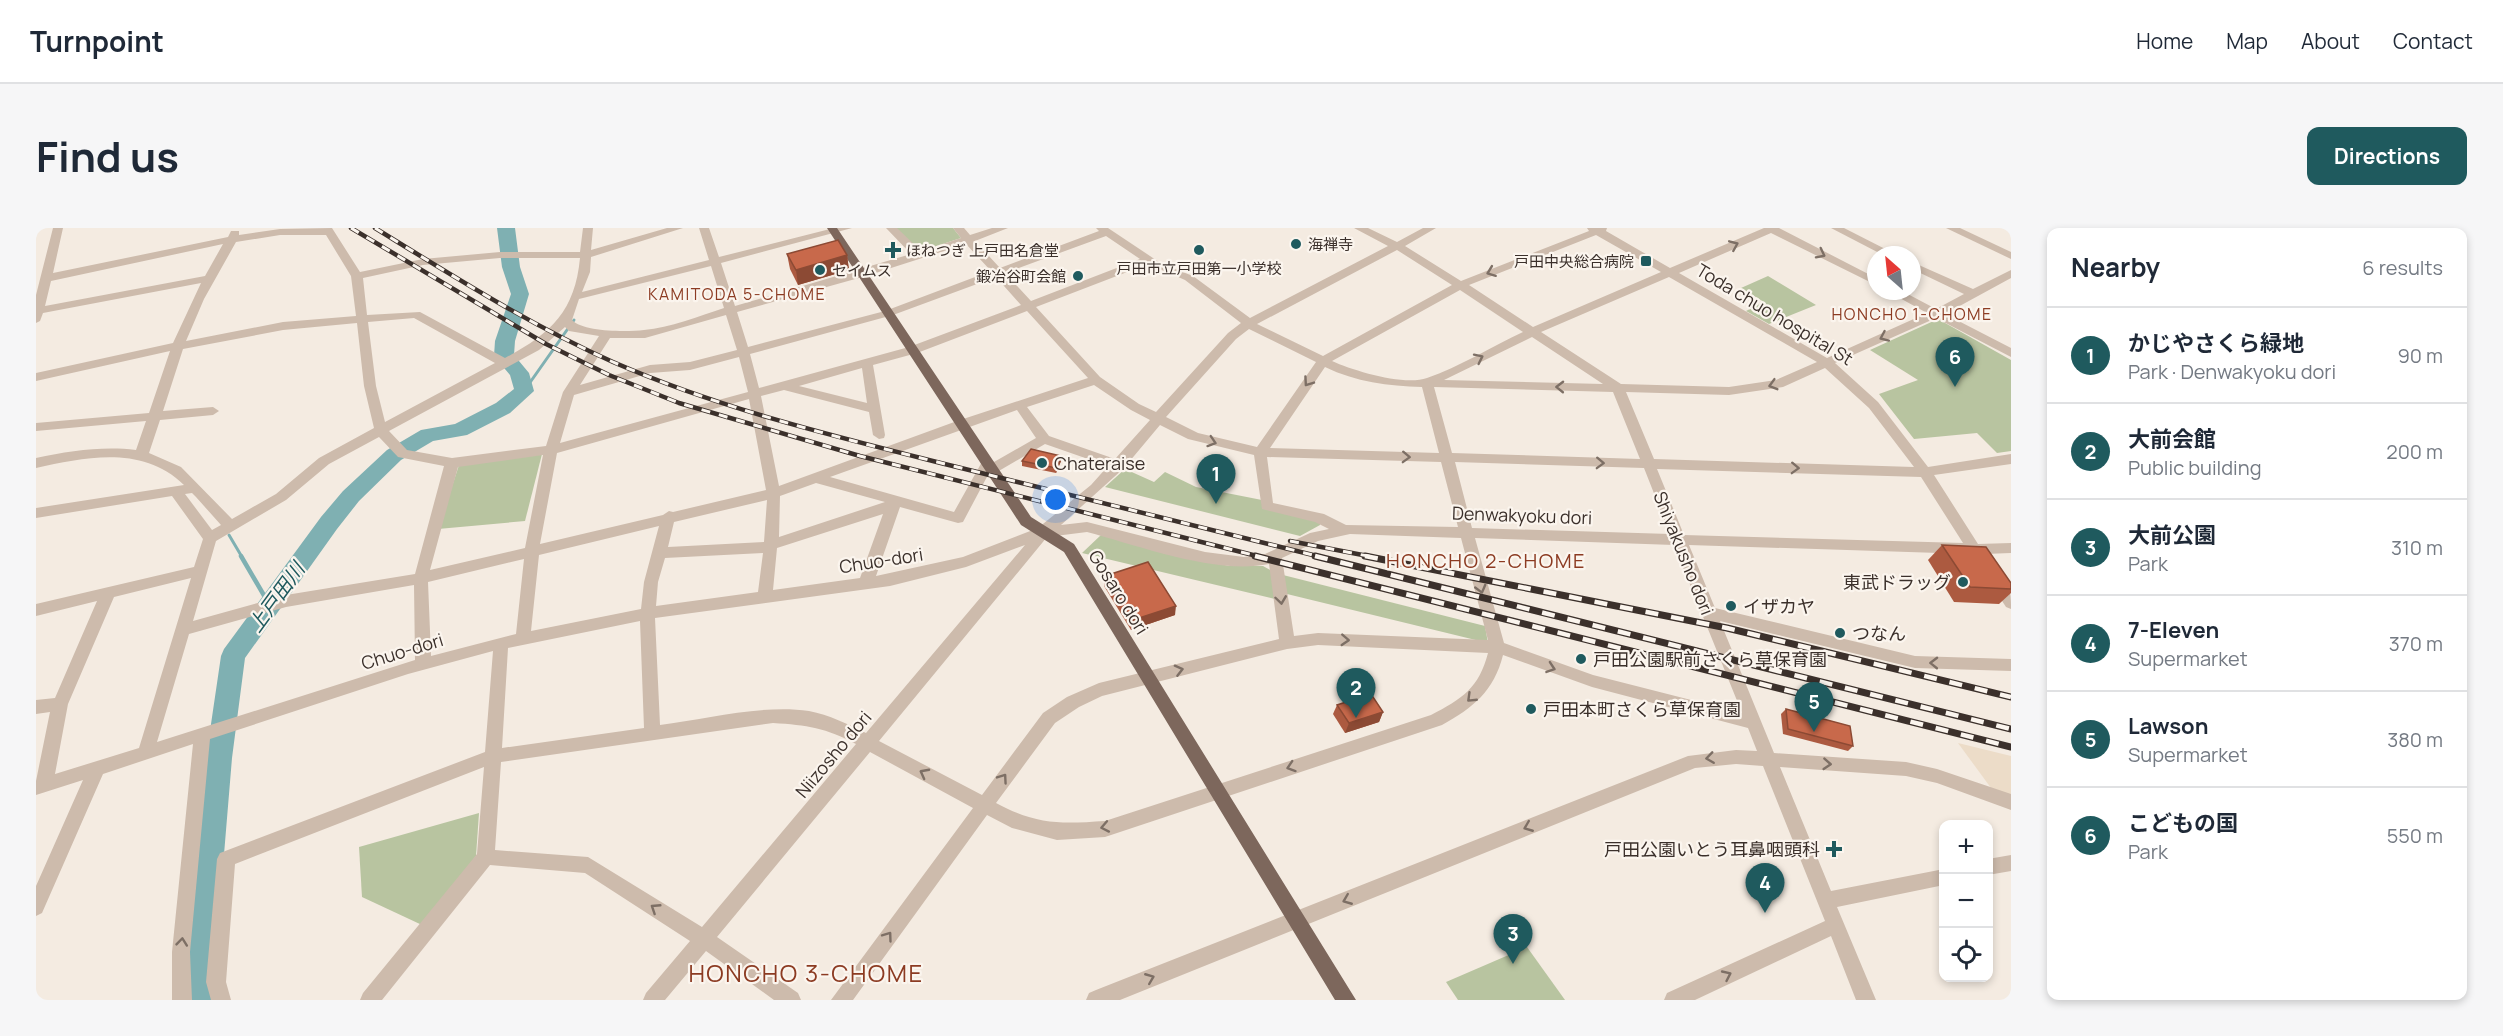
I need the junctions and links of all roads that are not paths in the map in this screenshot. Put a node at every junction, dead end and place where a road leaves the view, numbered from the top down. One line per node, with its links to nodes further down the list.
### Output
1 (58, 228): 33 (street)
2 (588, 228): 21 (street)
3 (678, 228): 21 (street)
4 (704, 228): 25 (street)
5 (891, 228): 22 (street)
6 (958, 228): 18 (street)
7 (1003, 228): 18 (street)
8 (1359, 228): 19 (street)
9 (1431, 228): 19 (street, Chuo-dori)
10 (1771, 228): 28 (street, one-way to 10); 32 (street, one-way to 32)
11 (1836, 228): 20 (street)
12 (1951, 228): 23 (street)
13 (838, 229): 25 (street); 30 (main road, Gosaro dori)
14 (1598, 229): 28 (street, Toda chuo hospital St); 35 (street, one-way to 35)
15 (329, 230): 17 (street); 31 (street)
16 (1104, 230): 24 (street); 27 (street)
17 (235, 233): 33 (street); 34 (street)
18 (967, 240): 22 (street); 27 (street)
19 (1396, 246): 35 (street); 45 (street, Chuo-dori)
20 (1873, 246)
21 (587, 255): 31 (street); 37 (street)
22 (919, 256): 30 (street)
23 (2011, 256)
24 (1148, 260): 39 (street); 45 (street)
25 (716, 262): 37 (street); 40 (street)
26 (1921, 269): 36 (street)
27 (998, 272): 39 (street); 41 (street)
28 (1670, 273): 47 (street); 55 (street, Toda chuo hospital St)
29 (2011, 273): 36 (street)
30 (862, 274): 40 (street); 41 (main road, Gosaro dori)
31 (357, 276): 44 (street)
32 (1867, 277)
33 (47, 278): 43 (street)
34 (212, 278): 43 (street); 49 (street)
35 (1460, 285): 47 (street); 54 (street)
36 (1974, 294): 42 (street)
37 (575, 297): 46 (street)
38 (1911, 300): 42 (street)
39 (1029, 306): 50 (street); 58 (street)
40 (732, 310): 48 (street); 51 (street)
41 (889, 313): 50 (main road, Gosaro dori); 51 (street)
42 (1937, 313): 52 (street); 55 (street, one-way to 55)
43 (37, 314)
44 (362, 318): 49 (street); 53 (street); 71 (street)
45 (1249, 323): 54 (street); 68 (street, Chuo-dori)
46 (568, 324): 48 (street); 53 (street)
47 (1532, 332): 59 (street, one-way to 47); 61 (street)
48 (606, 334): 62 (street)
49 (178, 344): 57 (street); 67 (street)
50 (913, 350): 56 (street); 69 (main road, Gosaro dori)
51 (741, 351): 62 (street); 63 (street)
52 (2011, 353)
53 (509, 361): 71 (street)
54 (1323, 361): 59 (street); 75 (street, one-way to 75)
55 (1827, 363): 61 (street, one-way to 61); 84 (street, Toda chuo hospital St)
56 (867, 364): 60 (street); 65 (street)
57 (36, 377)
58 (1096, 380): 64 (street); 68 (street)
59 (1426, 384): 61 (street, one-way to 59); 77 (street)
60 (782, 385): 63 (street); 65 (street)
61 (1618, 388): 81 (street, Shiyakusho dori)
62 (569, 392): 74 (street)
63 (754, 393): 74 (street); 88 (street)
64 (1020, 406): 69 (street); 73 (street)
65 (874, 409): 72 (street)
66 (213, 411): 67 (street)
67 (155, 417): 70 (street); 76 (street)
68 (1158, 418): 75 (street, one-way to 75); 82 (street, Chuo-dori)
69 (962, 424): 83 (main road, Gosaro dori); 85 (street)
70 (36, 427)
71 (381, 431): 80 (street); 92 (street)
72 (879, 435)
73 (1044, 439): 82 (street); 83 (street)
74 (551, 450): 80 (street); 100 (street)
75 (1260, 452): 77 (street, one-way to 77); 93 (street)
76 (141, 456): 79 (street); 86 (street)
77 (1447, 458): 81 (street, one-way to 81); 95 (street)
78 (2011, 459): 84 (street)
79 (36, 463)
80 (452, 463): 105 (street)
81 (1648, 464): 84 (street, one-way to 84); 97 (street, Shiyakusho dori)
82 (1119, 465): 94 (street, Chuo-dori)
83 (989, 466): 89 (street); 94 (main road, Gosaro dori)
84 (1923, 472): 101 (street, Toda chuo hospital St)
85 (815, 478): 88 (street); 89 (street)
86 (193, 488): 87 (street); 92 (street)
87 (175, 491): 90 (street); 96 (street)
88 (774, 493): 91 (street); 98 (street)
89 (895, 501): 98 (street); 106 (street)
90 (36, 513)
91 (669, 516): 100 (street); 102 (street)
92 (231, 527): 96 (street)
93 (1343, 529): 95 (street, Denwakyoku dori); 103 (street, Denwakyoku dori)
94 (1043, 532): 103 (street, Denwakyoku dori); 106 (street, Chuo-dori); 120 (main road, Gosaro dori); 126 (street, Niizosho dori)
95 (1466, 532): 97 (street, Denwakyoku dori); 117 (street, one-way to 117)
96 (210, 538): 104 (street)
97 (1679, 539): 101 (street, Denwakyoku dori); 111 (street, Shiyakusho dori)
98 (769, 546): 102 (street); 108 (street)
99 (2011, 548): 101 (street, Denwakyoku dori)
100 (532, 549): 105 (street); 114 (street)
101 (1975, 549): 109 (street, Toda chuo hospital St)
102 (660, 553): 112 (street)
103 (1275, 556): 116 (street, one-way to 116)
104 (199, 571): 107 (street); 113 (street)
105 (421, 578): 113 (street); 118 (street)
106 (866, 583): 108 (street, Chuo-dori)
107 (107, 595): 110 (street); 121 (street)
108 (765, 596): 112 (street, Chuo-dori)
109 (2011, 603)
110 (36, 610)
111 (1708, 612): 119 (street, one-way to 111); 123 (street, Shiyakusho dori)
112 (648, 614): 114 (street, Chuo-dori); 125 (street)
113 (181, 630): 127 (street)
114 (523, 638): 115 (street, Chuo-dori)
115 (501, 643): 118 (street, Chuo-dori); 128 (street)
116 (1287, 643): 117 (street, one-way to 117); 120 (street, one-way to 116)
117 (1497, 647): 123 (street, one-way to 123); 132 (street, one-way to 132)
118 (423, 664): 124 (street, Chuo-dori)
119 (2011, 665)
120 (1148, 678): 132 (main road, Gosaro dori); 134 (street, one-way to 120)
121 (60, 704): 122 (street); 131 (street)
122 (36, 707)
123 (1753, 723): 129 (street, Shiyakusho dori)
124 (208, 733): 127 (street); 144 (street, one-way to 124)
125 (652, 733): 126 (street); 128 (street)
126 (867, 743): 134 (street, one-way to 126); 143 (street, Niizosho dori)
127 (146, 752): 130 (street)
128 (493, 756): 135 (street); 145 (street)
129 (1768, 760): 133 (street, one-way to 133); 139 (street, Shiyakusho dori); 141 (street, one-way to 141)
130 (97, 768): 131 (street); 140 (street)
131 (41, 786)
132 (1218, 791): 134 (street, one-way to 134); 141 (main road, Gosaro dori)
133 (2011, 802)
134 (983, 806): 149 (street, one-way to 134)
135 (486, 856): 143 (street, one-way to 135); 146 (street)
136 (2011, 863): 137 (street)
137 (1993, 866)
138 (1939, 878): 139 (street)
139 (1825, 901): 142 (street, Shiyakusho dori)
140 (36, 908)
141 (1297, 921): 150 (street, one-way to 141); 151 (main road, Gosaro dori)
142 (1835, 925): 152 (street, one-way to 142); 153 (street, Shiyakusho dori)
143 (704, 939): 147 (street, Niizosho dori); 148 (street)
144 (182, 1000)
145 (221, 1000)
146 (370, 1000)
147 (653, 1000)
148 (791, 1000)
149 (841, 1000)
150 (1096, 1000)
151 (1346, 1000)
152 (1674, 1000)
153 (1866, 1000)

